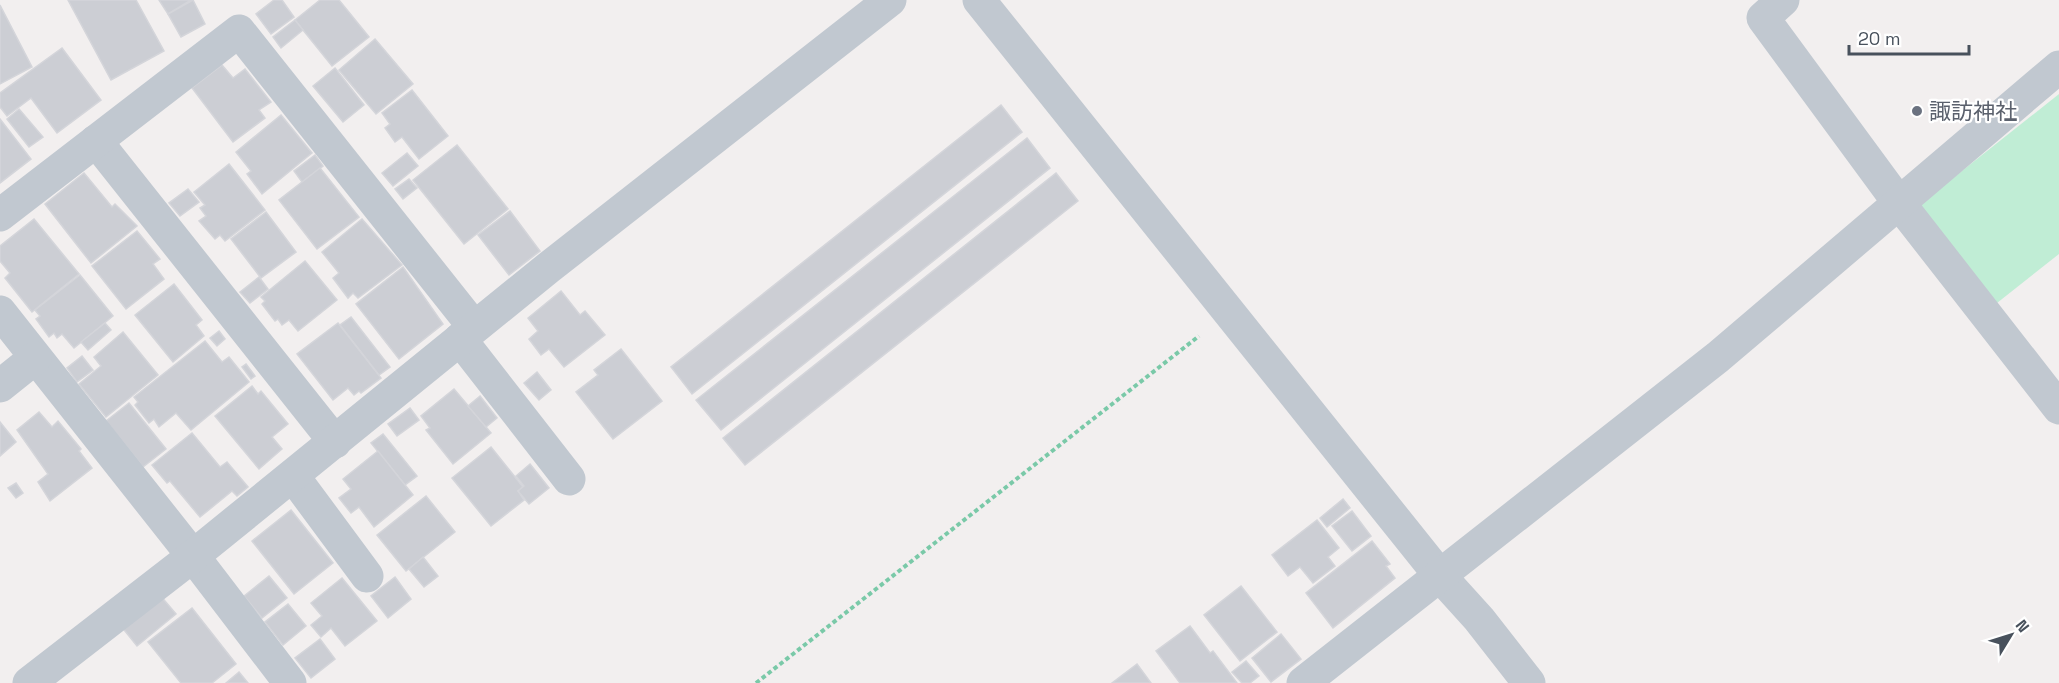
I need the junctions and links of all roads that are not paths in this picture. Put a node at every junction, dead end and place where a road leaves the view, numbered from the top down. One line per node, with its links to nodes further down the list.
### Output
1 (890, 0): 9 (street)
2 (979, 0): 18 (street)
3 (1783, 0): 6 (street)
4 (2059, 67): 6 (street)
5 (96, 141): 7 (street); 9 (street); 13 (street)
6 (1899, 203): 12 (street); 18 (street)
7 (0, 215)
8 (0, 312): 10 (street)
9 (467, 333): 13 (street); 15 (street)
10 (35, 358): 11 (street); 16 (street)
11 (0, 386)
12 (2059, 408)
13 (334, 442): 14 (street)
14 (293, 476): 16 (street); 17 (street)
15 (569, 479)
16 (193, 556): 19 (street); 20 (street)
17 (367, 576)
18 (1441, 577): 21 (street); 22 (street)
19 (29, 683)
20 (290, 683)
21 (1303, 683)
22 (1529, 683)

